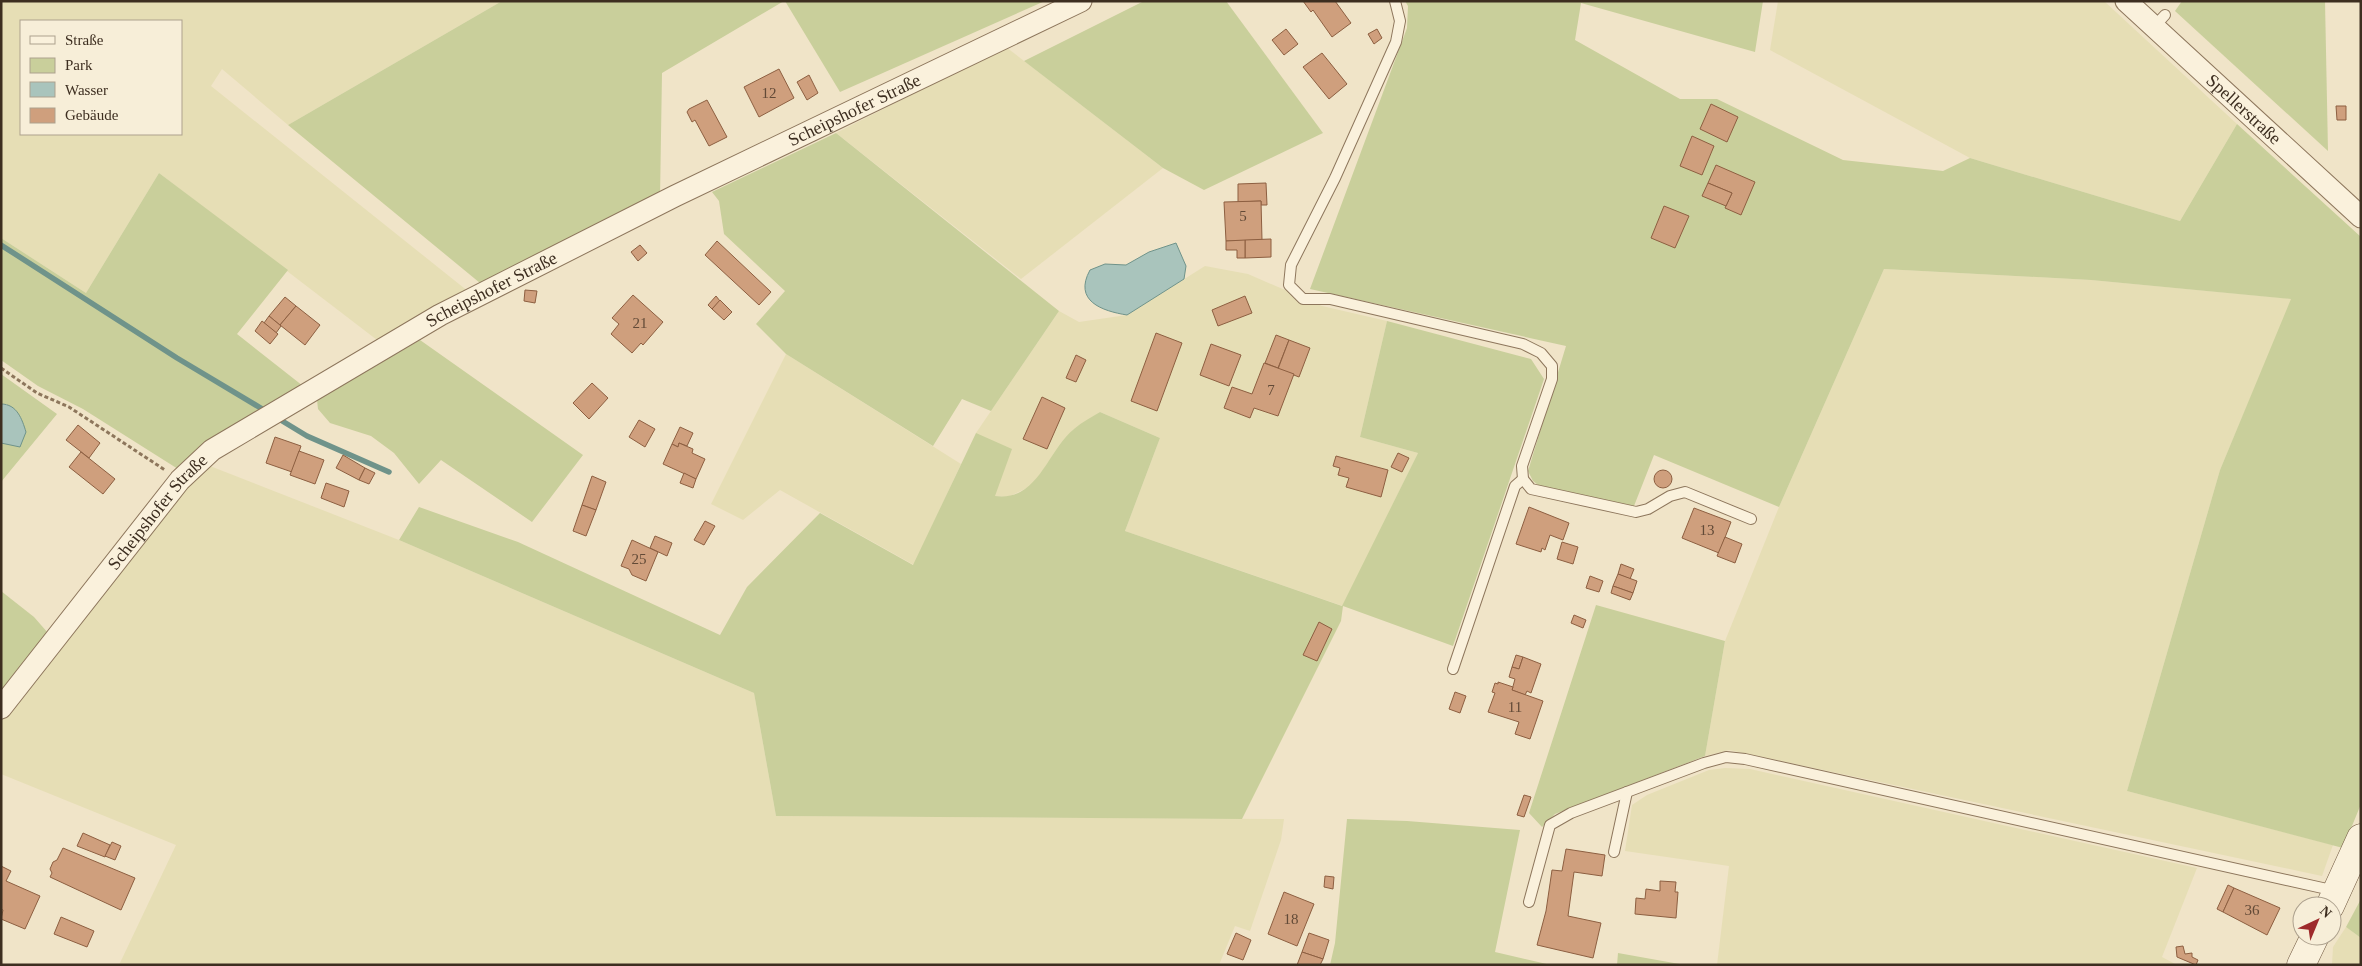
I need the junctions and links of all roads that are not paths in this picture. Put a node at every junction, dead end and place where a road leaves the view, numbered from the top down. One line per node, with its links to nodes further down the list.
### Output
1 (1081, 1): 8 (street, Scheipshofer Straße)
2 (1395, 1): 5 (lane)
3 (2126, 1): 4 (street, Spellerstraße)
4 (2361, 217)
5 (1523, 479): 6 (lane); 7 (lane)
6 (1751, 519)
7 (1453, 669)
8 (1, 708)
9 (1627, 792): 11 (lane); 12 (lane); 14 (lane)
10 (2361, 838): 13 (street)
11 (1614, 852)
12 (2326, 896)
13 (2335, 896)
14 (1529, 902)
15 (2310, 946): 16 (street)
16 (2301, 965)

